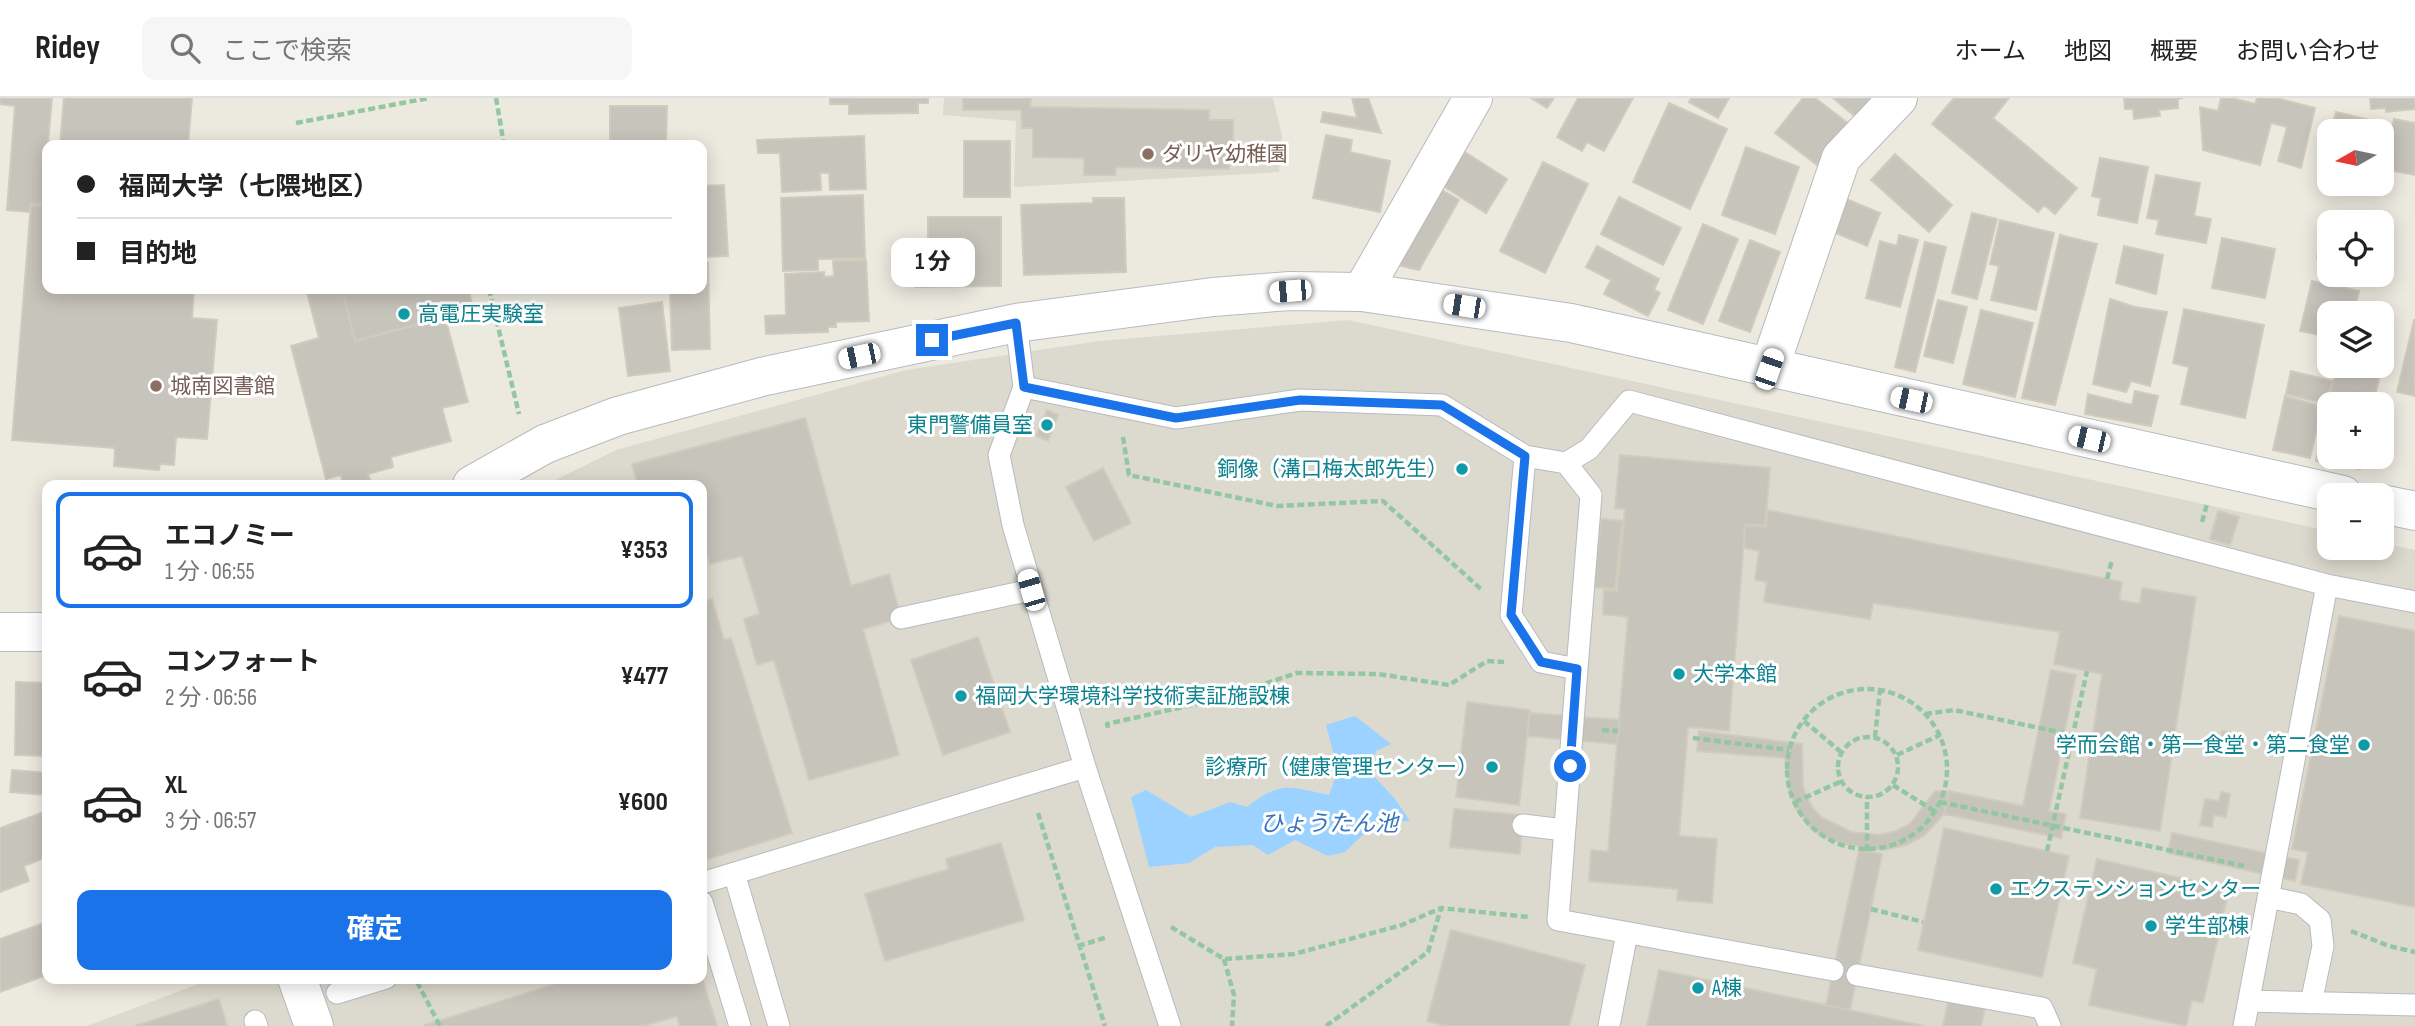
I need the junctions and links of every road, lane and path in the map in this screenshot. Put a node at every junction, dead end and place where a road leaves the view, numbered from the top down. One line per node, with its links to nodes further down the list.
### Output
1 (429, 98): 5 (path)
2 (496, 98): 6 (path)
3 (1473, 98): 7 (street)
4 (1898, 98): 10 (street)
5 (296, 123)
6 (503, 140)
7 (1362, 292): 9 (street); 10 (street)
8 (490, 294): 13 (path)
9 (1016, 323): 11 (lane); 16 (street)
10 (1769, 369): 17 (street)
11 (1024, 387): 12 (lane); 21 (lane)
12 (1118, 405): 14 (lane); 23 (path)
13 (519, 415)
14 (1525, 456): 15 (lane); 23 (lane)
15 (1566, 463): 20 (lane); 28 (lane)
16 (481, 480)
17 (2317, 489)
18 (2394, 507): 19 (street)
19 (2415, 511)
20 (2328, 585): 22 (lane); 53 (lane)
21 (1031, 590): 24 (lane); 40 (lane)
22 (2415, 602)
23 (1511, 615): 27 (lane)
24 (901, 618)
25 (0, 632): 26 (street)
26 (42, 632)
27 (1541, 662): 28 (lane); 40 (path)
28 (1577, 669): 50 (lane)
29 (2087, 671): 34 (path)
30 (1880, 690): 31 (path); 32 (path); 35 (path)
31 (1926, 713): 33 (path); 34 (path)
32 (1804, 720): 37 (path); 38 (path)
33 (1940, 735): 39 (path); 46 (path)
34 (2073, 735): 49 (path)
35 (1875, 737): 38 (path); 39 (path)
36 (1693, 738): 37 (path)
37 (1789, 750): 45 (path)
38 (1842, 752): 41 (path)
39 (1897, 755): 43 (path)
40 (1085, 767): 42 (lane); 63 (lane)
41 (1842, 781): 44 (path); 45 (path)
42 (1029, 784): 54 (lane); 80 (path)
43 (1893, 785): 44 (path); 47 (path)
44 (1867, 797): 51 (path)
45 (1795, 802): 51 (path)
46 (1940, 802): 47 (path); 49 (path)
47 (1936, 812): 51 (path)
48 (1523, 825): 50 (lane)
49 (2053, 826): 52 (path); 53 (path)
50 (1564, 830): 60 (lane)
51 (1866, 850)
52 (2047, 851)
53 (2273, 872): 56 (lane)
54 (734, 873): 55 (lane); 79 (lane)
55 (707, 881)
56 (2268, 897): 61 (lane); 73 (lane)
57 (1441, 908): 60 (path); 66 (path); 83 (path)
58 (1871, 909): 62 (path)
59 (707, 918): 78 (lane)
60 (1558, 920): 64 (lane)
61 (2320, 920): 65 (path); 74 (lane)
62 (1923, 922)
63 (1136, 927): 66 (path); 81 (lane)
64 (1627, 933): 67 (lane); 84 (lane)
65 (2415, 952)
66 (1224, 959): 82 (path)
67 (1833, 970)
68 (1857, 975): 85 (lane)
69 (299, 984): 76 (street)
70 (366, 984): 72 (lane)
71 (418, 984): 77 (path)
72 (337, 993)
73 (2249, 1001): 74 (lane); 86 (lane)
74 (2311, 1003): 75 (lane)
75 (2415, 1005)
76 (314, 1026)
77 (440, 1026)
78 (740, 1026)
79 (779, 1026)
80 (1105, 1026)
81 (1170, 1026)
82 (1232, 1026)
83 (1326, 1026)
84 (1609, 1026)
85 (2050, 1026)
86 (2244, 1026)

